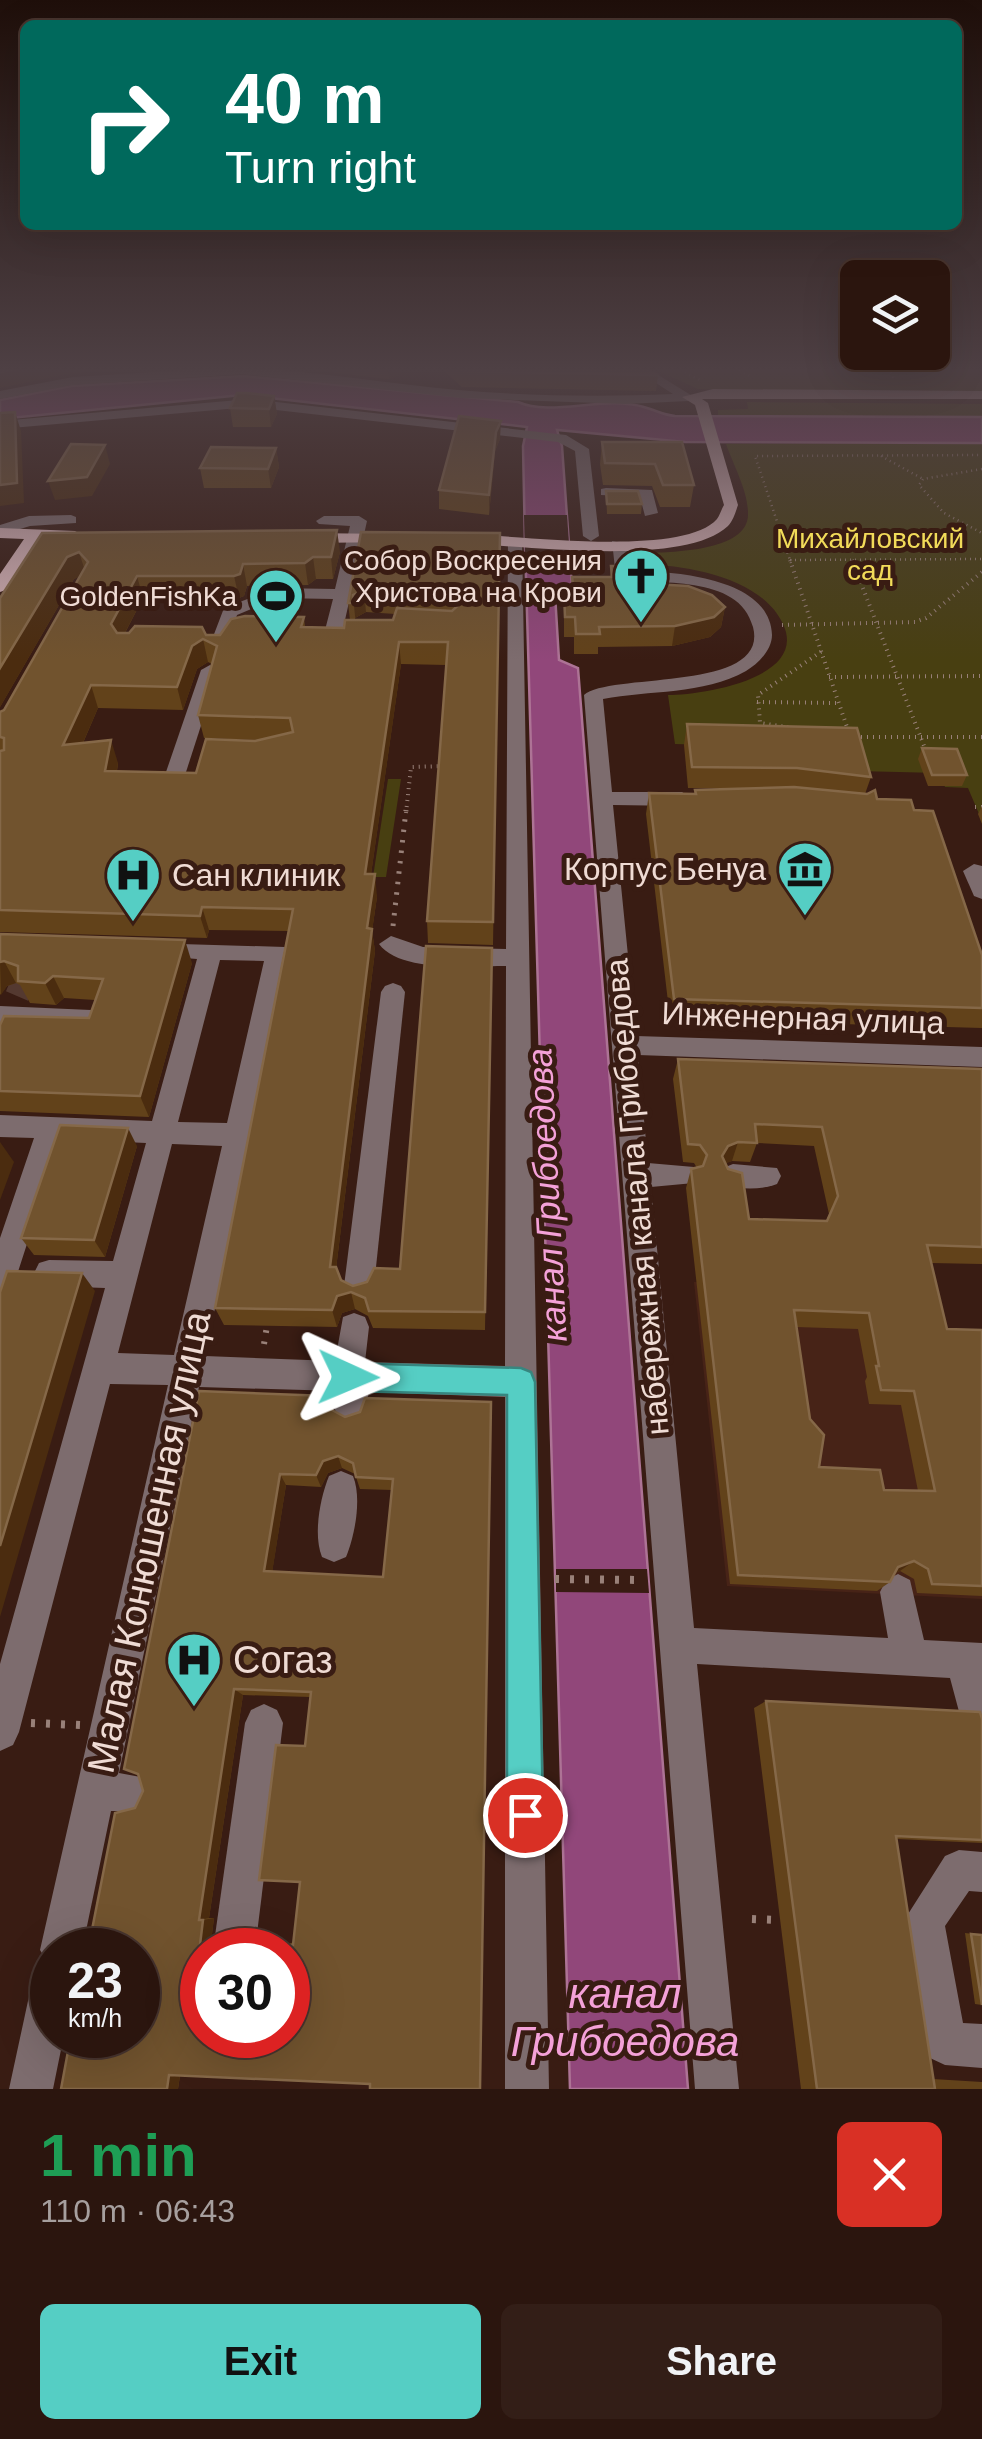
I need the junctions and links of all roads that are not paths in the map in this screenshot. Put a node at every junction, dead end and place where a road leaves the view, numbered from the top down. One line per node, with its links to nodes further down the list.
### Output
1 (584, 465): 4 (street)
2 (702, 465): 11 (main road)
3 (719, 465): 18 (main road)
4 (586, 492): 5 (street); 11 (street)
5 (650, 513)
6 (71, 520): 8 (street)
7 (324, 520): 13 (street)
8 (0, 531): 9 (main road)
9 (33, 536): 10 (main road); 20 (main road)
10 (90, 536)
11 (591, 536): 17 (main road)
12 (282, 538): 13 (main road)
13 (357, 538): 14 (main road); 22 (street)
14 (412, 539)
15 (448, 539): 16 (main road)
16 (521, 540): 17 (main road); 32 (street)
17 (569, 540): 18 (main road)
18 (618, 544): 27 (street, набережная канала Грибоедова)
19 (0, 550): 20 (main road)
20 (17, 560): 21 (main road)
21 (0, 587)
22 (343, 594): 23 (street); 24 (street)
23 (376, 628)
24 (214, 640)
25 (210, 670): 26 (street)
26 (176, 772)
27 (601, 798): 28 (street); 36 (street, набережная канала Грибоедова)
28 (698, 800)
29 (391, 944): 32 (street)
30 (134, 948): 31 (street)
31 (211, 951): 40 (street); 41 (street, Малая Конюшенная улица)
32 (518, 958): 54 (street)
33 (393, 992): 49 (street)
34 (6, 1016): 35 (street)
35 (91, 1018)
36 (622, 1045): 37 (street, Инженерная улица); 42 (street, набережная канала Грибоедова)
37 (982, 1056)
38 (0, 1126): 39 (street)
39 (52, 1128): 40 (street); 46 (street)
40 (160, 1138): 41 (street); 47 (street)
41 (236, 1140): 52 (street, Малая Конюшенная улица)
42 (634, 1175): 43 (street); 59 (street, набережная канала Грибоедова)
43 (684, 1176)
44 (733, 1176): 45 (street)
45 (767, 1176)
46 (1, 1271): 47 (street); 48 (street)
47 (124, 1274): 51 (street)
48 (0, 1282)
49 (359, 1286)
50 (354, 1328): 53 (street)
51 (98, 1368): 52 (street); 64 (street)
52 (186, 1371): 53 (street); 66 (street, Малая Конюшенная улица)
53 (352, 1377): 54 (street); 55 (street)
54 (521, 1382): 71 (street)
55 (351, 1410)
56 (342, 1488): 57 (street)
57 (334, 1546)
58 (898, 1592): 60 (street)
59 (676, 1645): 60 (street); 72 (street, набережная канала Грибоедова)
60 (909, 1657): 61 (street)
61 (974, 1660): 62 (street)
62 (978, 1721)
63 (264, 1724): 67 (street)
64 (1, 1725)
65 (982, 1872): 68 (street)
66 (68, 1928)
67 (235, 1928)
68 (982, 2046)
69 (37, 2058): 70 (street)
70 (30, 2089)
71 (527, 2089)
72 (717, 2089)

